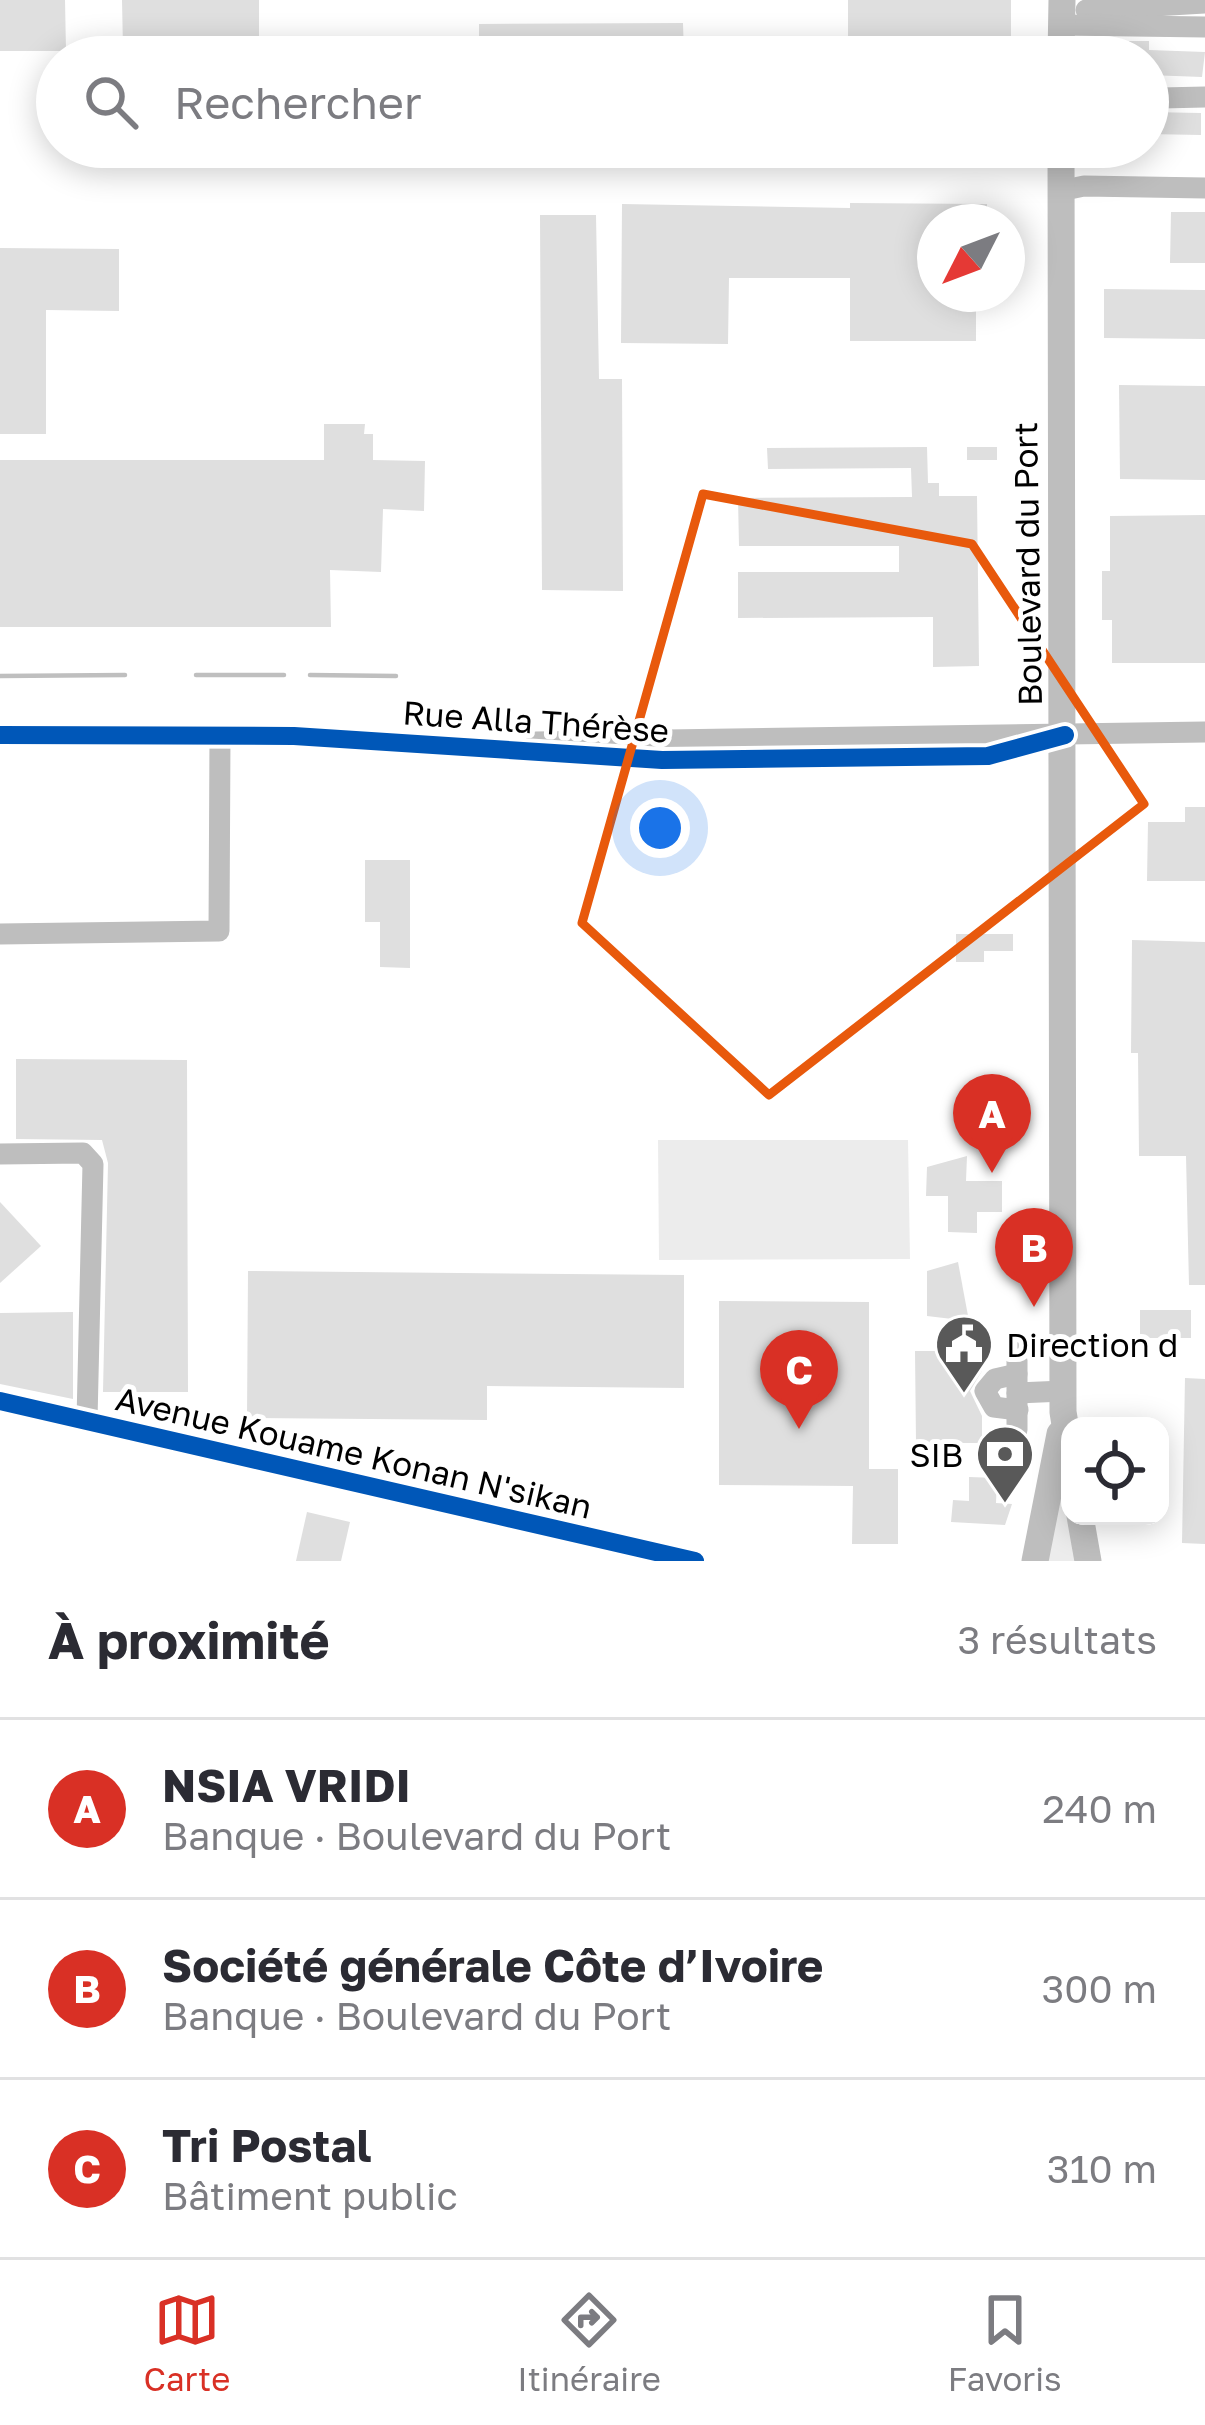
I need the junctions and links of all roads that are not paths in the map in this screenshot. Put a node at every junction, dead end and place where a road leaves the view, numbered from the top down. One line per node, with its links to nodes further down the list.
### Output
1 (1205, 3): 2 (street)
2 (1061, 12): 3 (street)
3 (1205, 27)
4 (1205, 97): 5 (street)
5 (1169, 98)
6 (1066, 174): 7 (street); 11 (main road, Boulevard du Port)
7 (1205, 188)
8 (1205, 732): 11 (street, Rue Alla Thérèse)
9 (0, 735): 10 (street, Rue Alla Thérèse)
10 (220, 735): 11 (street, Rue Alla Thérèse); 12 (street)
11 (1065, 735): 16 (main road, Boulevard du Port)
12 (0, 934)
13 (0, 1154): 18 (street)
14 (1017, 1351): 16 (street)
15 (0, 1401): 18 (street, Avenue Kouame Konan N'sikan)
16 (1064, 1402): 17 (main road, Boulevard du Port); 22 (main road, Boulevard du Port)
17 (1066, 1417)
18 (87, 1420): 20 (street, Avenue Kouame Konan N'sikan)
19 (1082, 1525): 23 (main road)
20 (617, 1553): 21 (street, Avenue Kouame Konan N'sikan)
21 (695, 1561)
22 (1035, 1561)
23 (1088, 1561)

